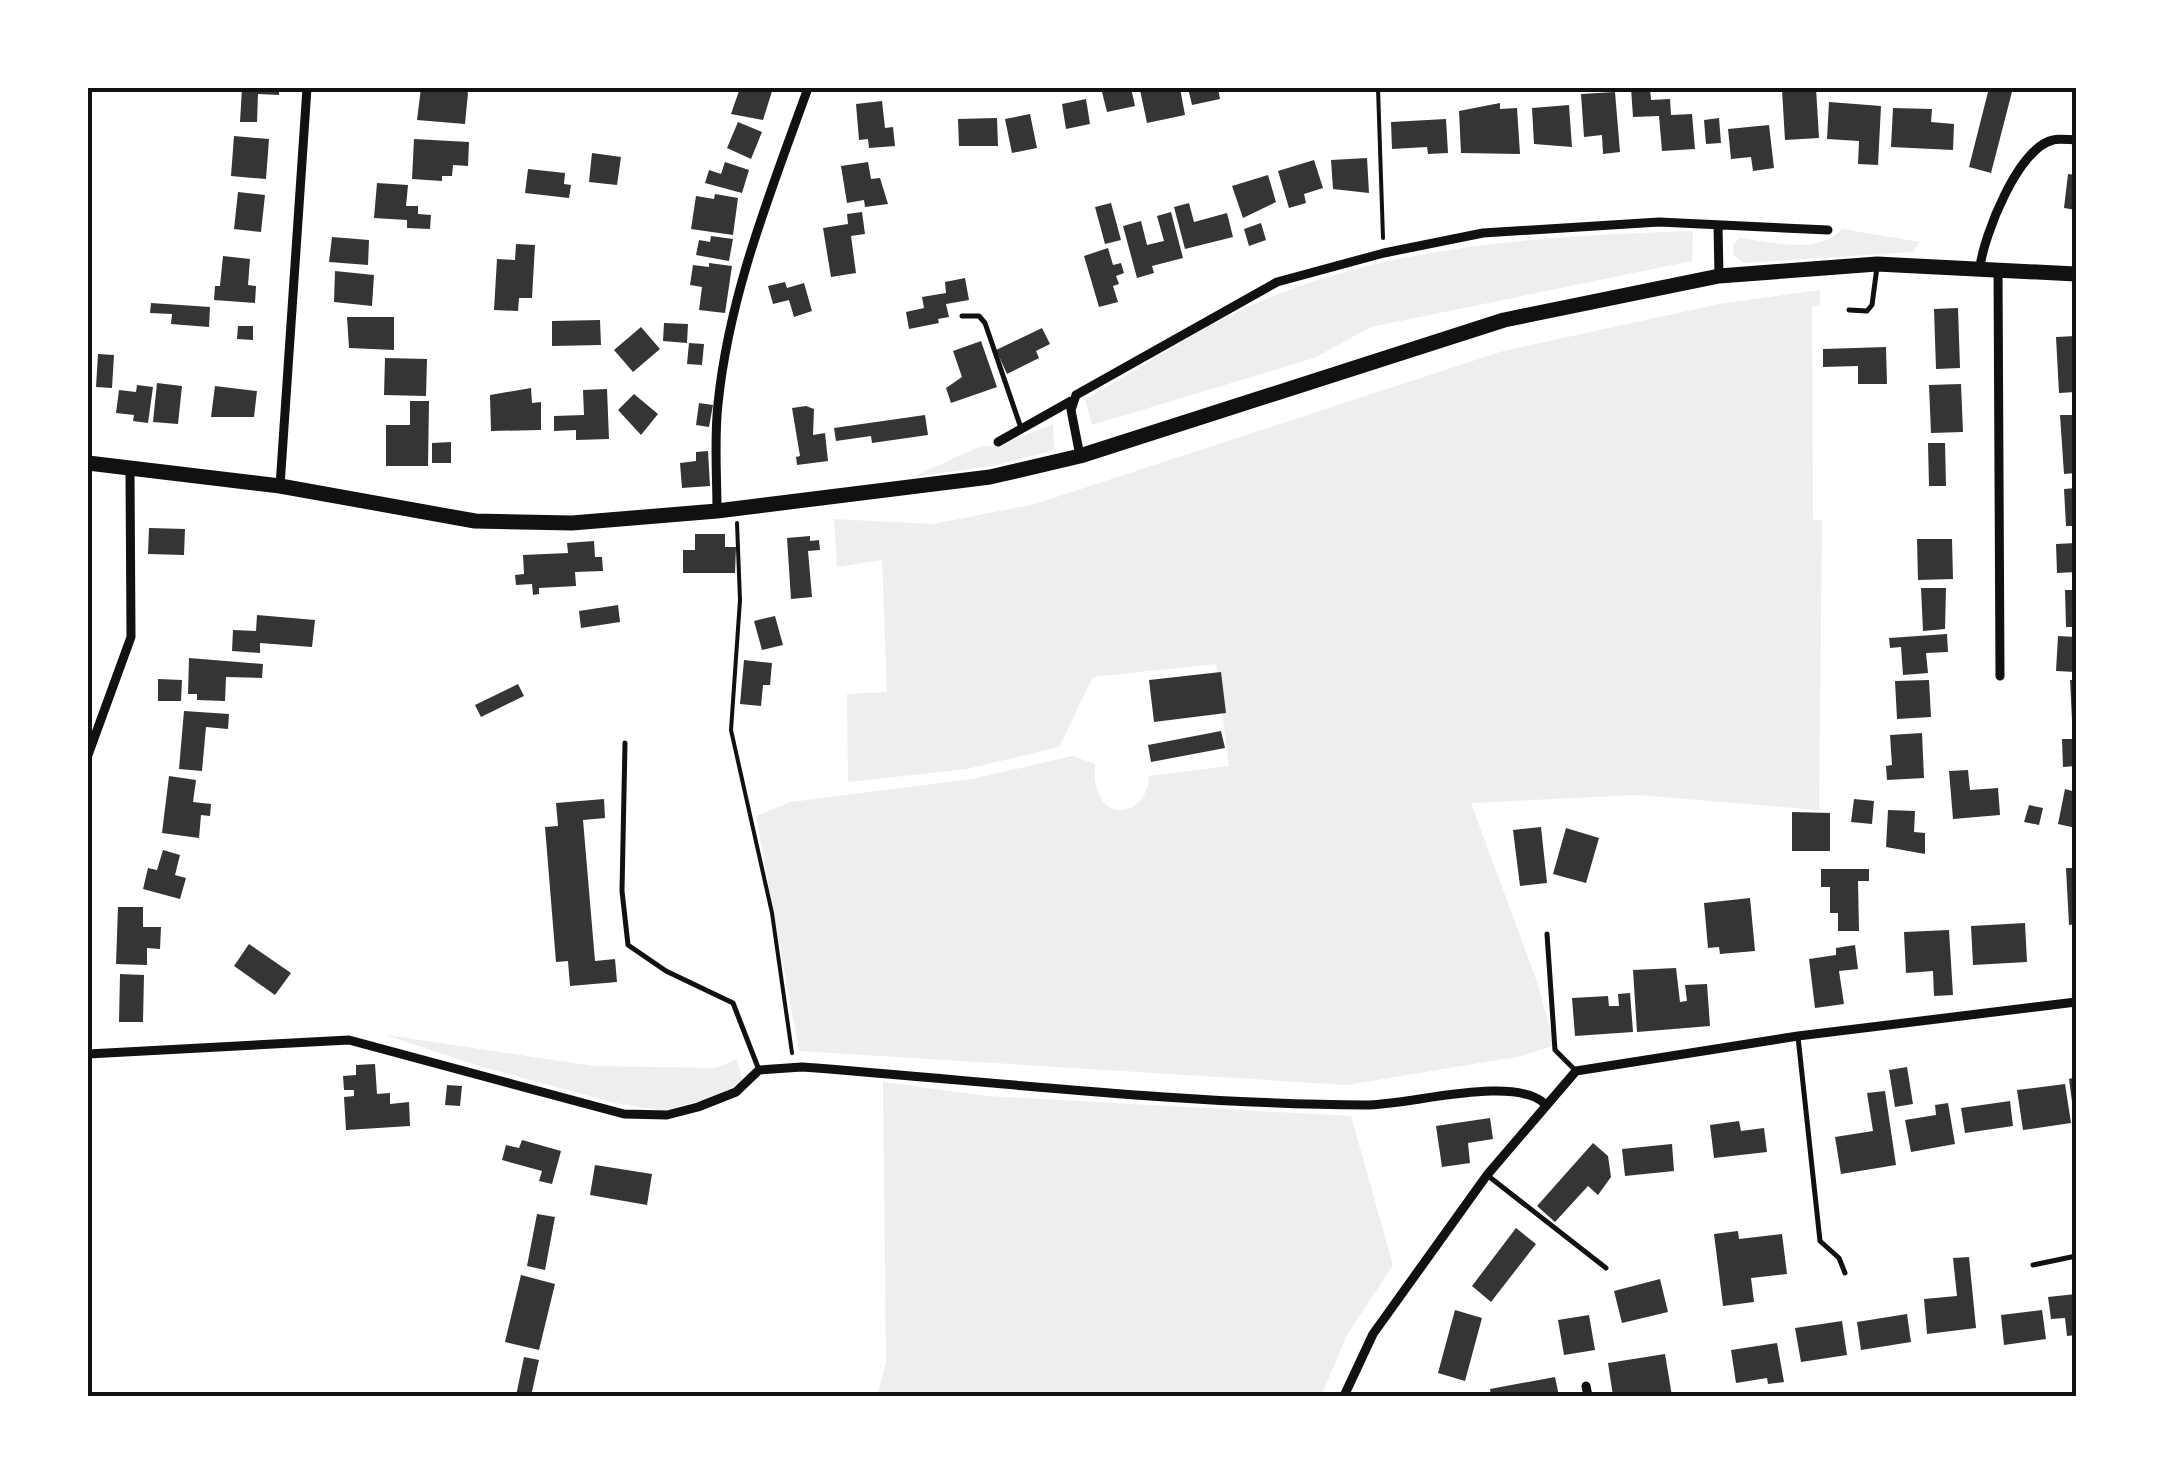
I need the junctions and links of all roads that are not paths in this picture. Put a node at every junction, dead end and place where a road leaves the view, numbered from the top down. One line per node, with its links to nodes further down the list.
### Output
1 (306, 88): 19 (street)
2 (808, 88): 20 (street)
3 (2076, 140): 7 (street)
4 (1718, 225): 5 (street); 10 (street); 13 (street)
5 (1828, 230)
6 (1877, 264): 7 (main road); 10 (main road); 11 (lane)
7 (1980, 266): 8 (main road)
8 (1998, 268): 9 (main road); 21 (street)
9 (2076, 274)
10 (1719, 276): 16 (main road)
11 (1848, 310)
12 (962, 316): 14 (lane)
13 (1070, 402): 14 (street); 16 (street)
14 (1021, 428): 15 (street)
15 (998, 442)
16 (1080, 456): 20 (main road)
17 (88, 463): 18 (main road)
18 (130, 470): 19 (main road); 23 (street)
19 (280, 486): 20 (main road)
20 (718, 511)
21 (2000, 676)
22 (625, 743): 28 (lane)
23 (88, 754)
24 (1547, 934): 29 (lane)
25 (2076, 1002): 26 (street)
26 (1798, 1036): 29 (street); 35 (lane)
27 (88, 1054): 28 (street)
28 (759, 1070): 30 (street)
29 (1576, 1071): 30 (street)
30 (1544, 1103): 31 (street)
31 (1487, 1175): 34 (lane); 36 (street)
32 (2076, 1256): 33 (lane)
33 (2033, 1265)
34 (1606, 1268)
35 (1845, 1273)
36 (1344, 1396)

